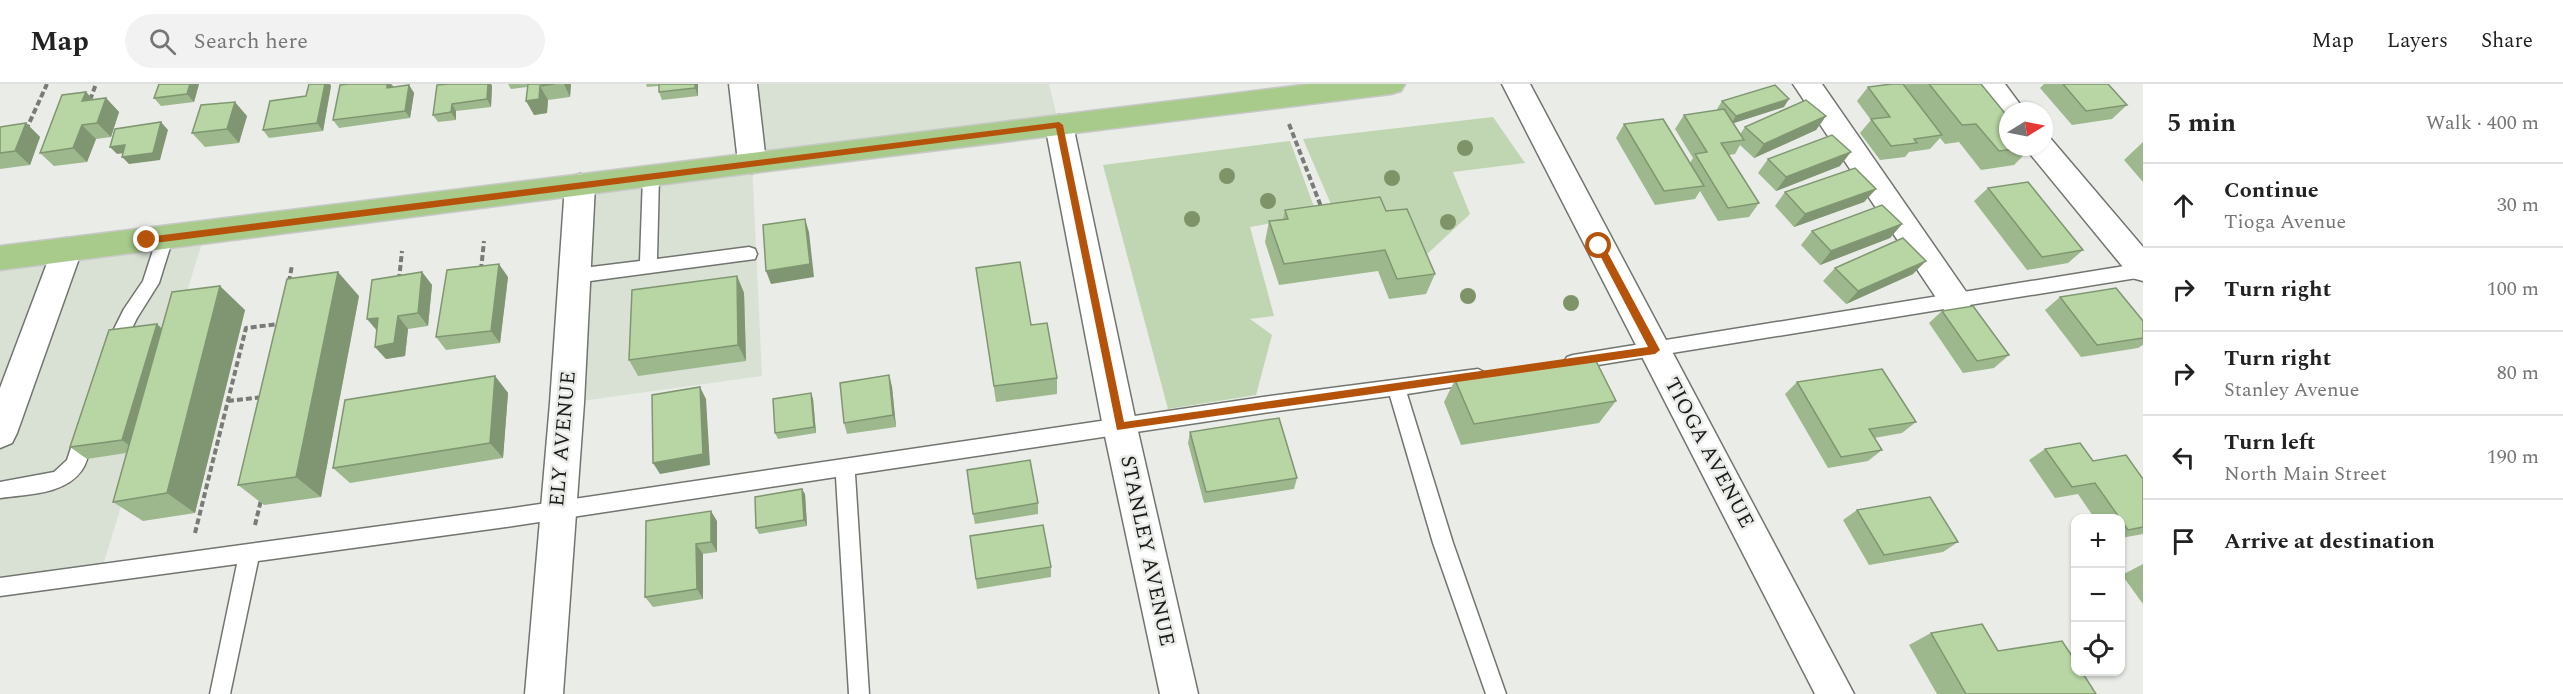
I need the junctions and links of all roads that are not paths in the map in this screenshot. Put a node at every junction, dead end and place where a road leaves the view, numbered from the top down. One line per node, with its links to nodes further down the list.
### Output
1 (743, 84): 9 (street)
2 (1391, 84): 7 (main road)
3 (1516, 84): 20 (street, TIOGA AVENUE)
4 (1806, 84): 19 (street)
5 (1989, 84): 6 (street)
6 (2004, 102)
7 (1059, 125): 9 (main road); 26 (street, STANLEY AVENUE)
8 (2049, 156): 17 (street)
9 (752, 162): 10 (main road)
10 (651, 176): 11 (main road); 16 (lane)
11 (580, 185): 12 (main road); 18 (street, ELY AVENUE)
12 (165, 238): 13 (main road); 21 (lane)
13 (67, 250): 15 (main road); 27 (street)
14 (749, 254): 16 (lane)
15 (0, 258)
16 (648, 267): 18 (lane)
17 (2143, 269): 19 (lane)
18 (575, 276): 30 (street, ELY AVENUE)
19 (1956, 302): 20 (lane)
20 (1655, 350): 22 (lane); 38 (street, TIOGA AVENUE)
21 (108, 364)
22 (1560, 364)
23 (1502, 373): 24 (lane)
24 (1397, 389): 26 (lane); 37 (lane)
25 (93, 409): 29 (lane)
26 (1120, 427): 28 (lane); 36 (street, STANLEY AVENUE)
27 (0, 433)
28 (845, 467): 30 (lane); 35 (lane)
29 (0, 490)
30 (557, 511): 31 (lane); 34 (street, ELY AVENUE)
31 (249, 555): 32 (lane); 33 (lane)
32 (0, 588)
33 (220, 694)
34 (544, 694)
35 (859, 694)
36 (1179, 694)
37 (1496, 694)
38 (1835, 694)

